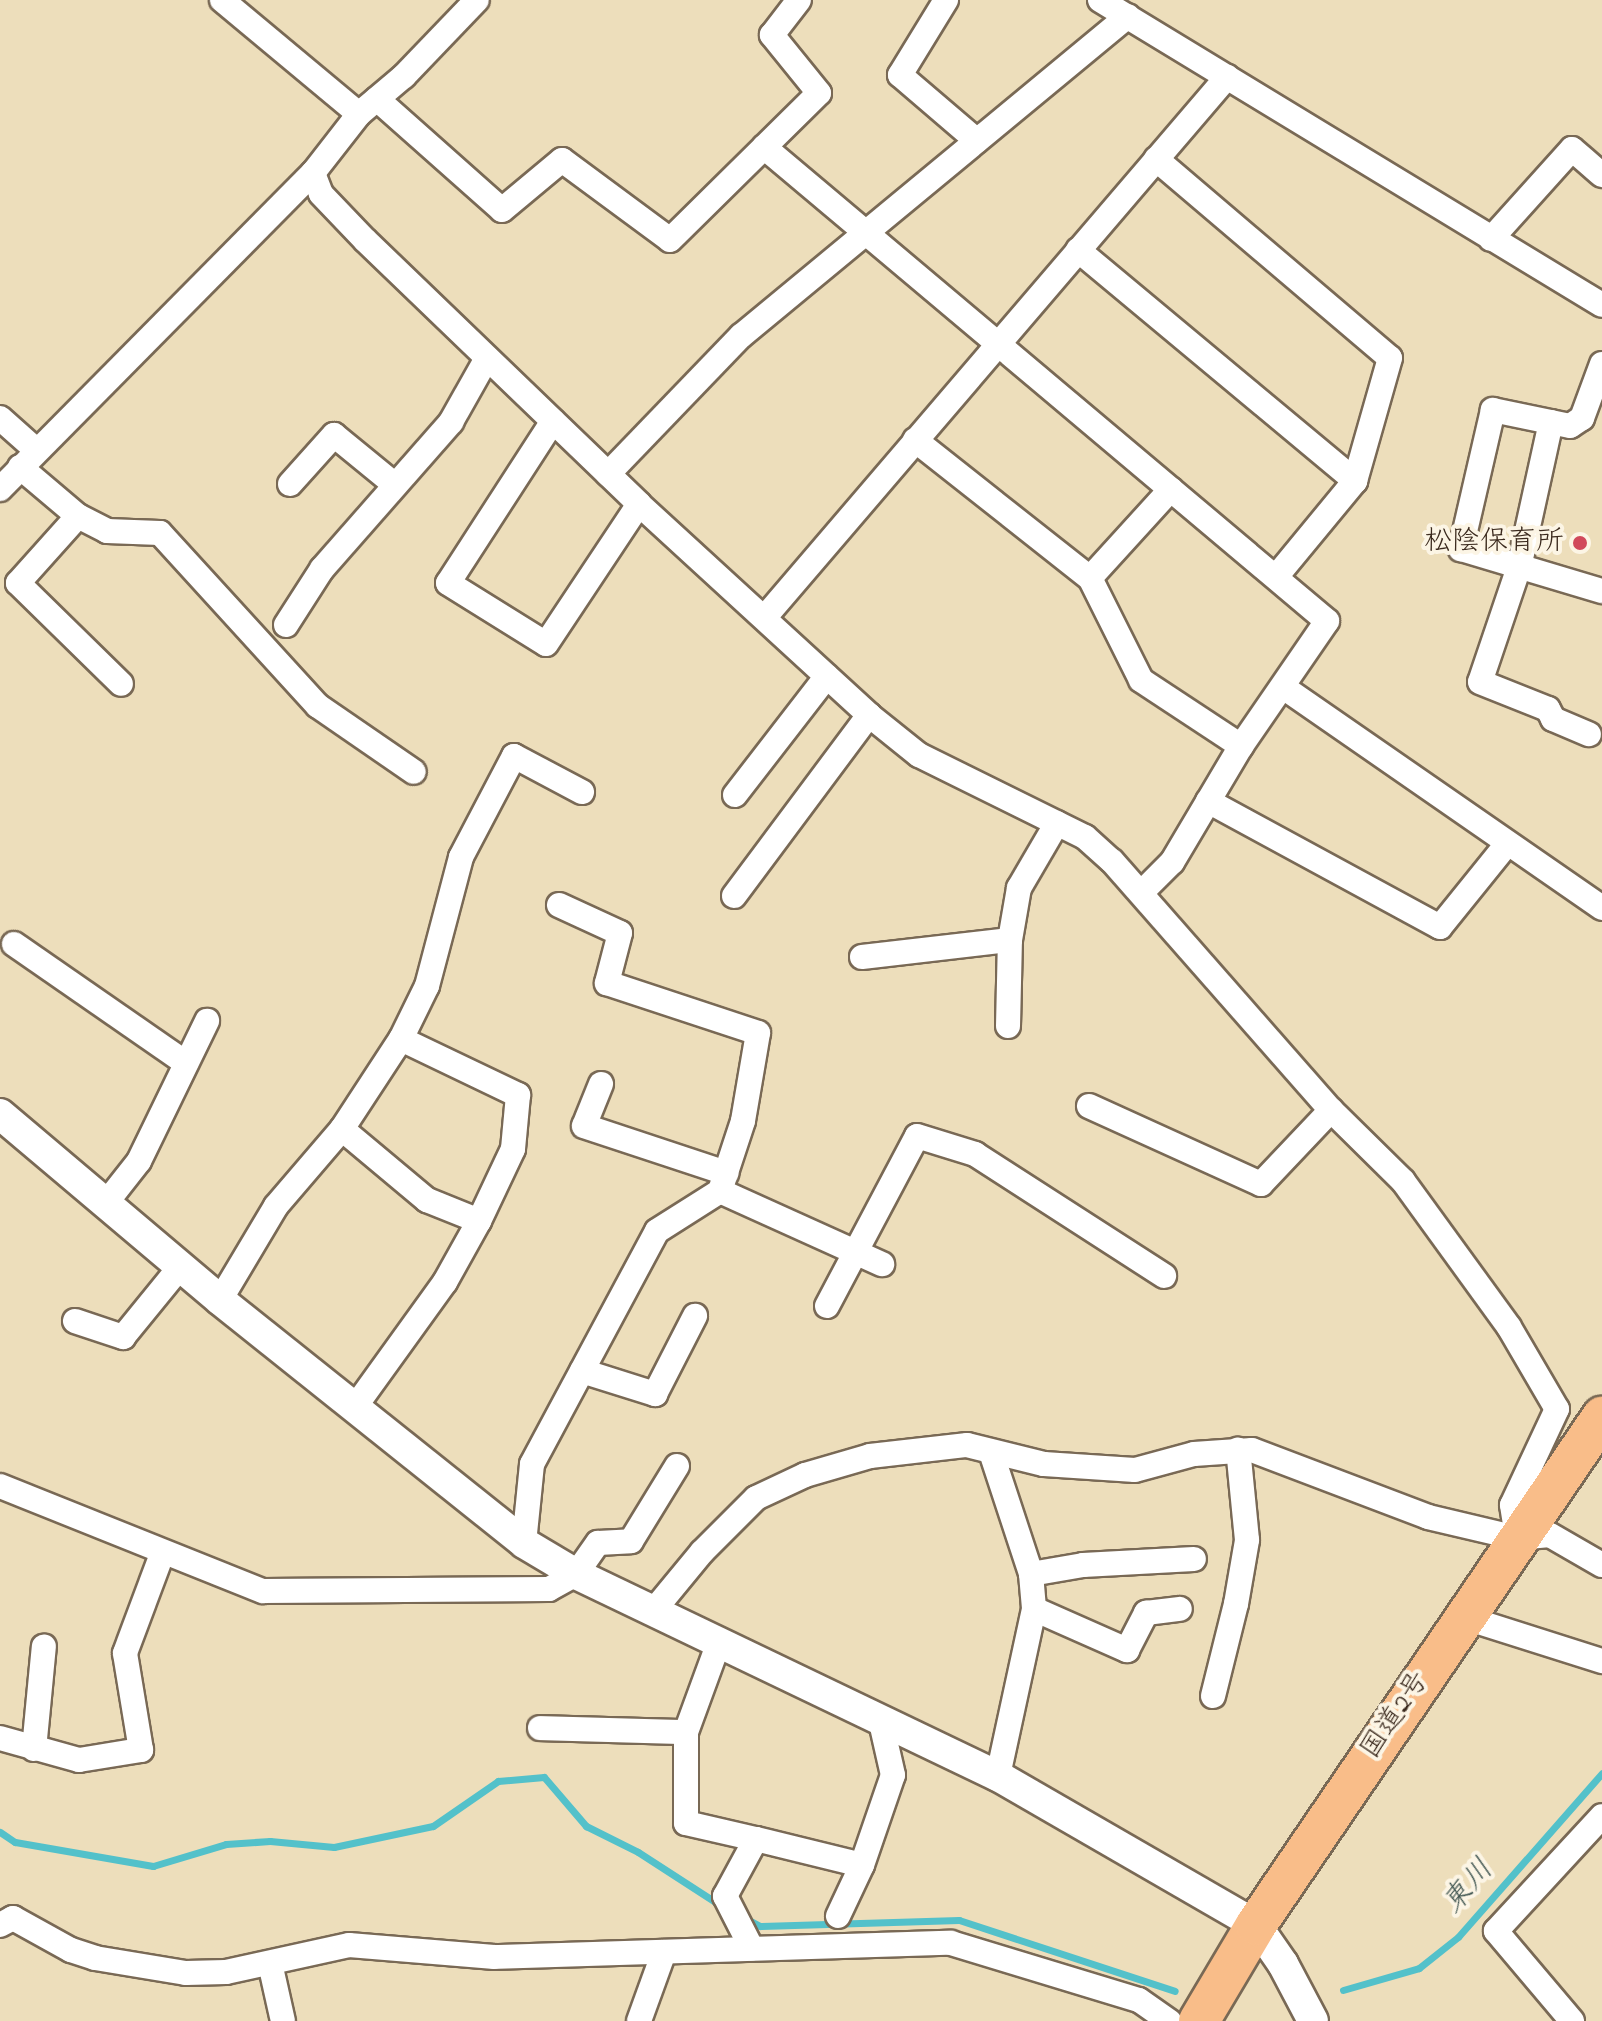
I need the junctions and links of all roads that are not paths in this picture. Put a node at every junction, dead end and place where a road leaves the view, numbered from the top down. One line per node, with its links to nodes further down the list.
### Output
1 (222, 0): 8 (street)
2 (477, 0): 8 (street)
3 (799, 0): 10 (street)
4 (946, 0): 9 (street)
5 (1100, 0): 6 (street)
6 (1128, 16): 7 (street); 9 (street)
7 (1227, 77): 11 (street); 15 (street)
8 (368, 106): 10 (street); 12 (street)
9 (977, 141): 14 (street)
10 (764, 147): 14 (street)
11 (1156, 159): 16 (street); 27 (street)
12 (313, 173): 19 (street); 25 (street)
13 (1602, 175): 15 (street)
14 (866, 232): 18 (street); 26 (street)
15 (1491, 239): 17 (street)
16 (1078, 250): 18 (street); 27 (street)
17 (1602, 305)
18 (998, 343): 24 (street); 31 (street)
19 (487, 358): 22 (street); 29 (street)
20 (1602, 364): 23 (street)
21 (0, 418): 25 (street)
22 (553, 421): 26 (street); 32 (street)
23 (1551, 422): 34 (street); 34 (street)
24 (915, 440): 36 (street); 38 (street)
25 (28, 458): 30 (street); 33 (street)
26 (608, 474): 32 (street)
27 (1355, 481): 35 (street)
28 (290, 484): 29 (street)
29 (395, 485): 39 (street)
30 (0, 489)
31 (1171, 489): 35 (street); 36 (street)
32 (639, 504): 38 (street)
33 (78, 516): 41 (street); 46 (street)
34 (1519, 567): 37 (street); 44 (street)
35 (1276, 577): 42 (street)
36 (1090, 578): 45 (street)
37 (1602, 591)
38 (765, 617): 40 (street)
39 (286, 625)
40 (827, 676): 43 (street); 48 (street)
41 (121, 684)
42 (1283, 687): 45 (street); 51 (street)
43 (869, 715): 50 (street); 53 (street)
44 (1589, 734)
45 (1241, 746): 49 (street)
46 (414, 772)
47 (582, 792): 61 (street)
48 (735, 795)
49 (1208, 801): 51 (street); 52 (street)
50 (1057, 823): 52 (street); 56 (street)
51 (1507, 844): 55 (street)
52 (1141, 893): 65 (street)
53 (734, 896)
54 (559, 905): 68 (street)
55 (1602, 908)
56 (1010, 940): 58 (street); 60 (street)
57 (14, 944): 62 (street)
58 (862, 957)
59 (207, 1021): 62 (street)
60 (1008, 1026)
61 (401, 1039): 67 (street); 70 (street)
62 (186, 1063): 69 (street)
63 (601, 1084): 68 (street)
64 (1089, 1106): 65 (street)
65 (1331, 1110): 86 (street)
66 (0, 1114): 69 (street)
67 (342, 1129): 70 (street); 75 (street)
68 (723, 1182): 71 (street); 79 (street)
69 (106, 1203): 73 (street)
70 (479, 1221): 80 (street)
71 (855, 1252): 72 (street); 74 (street); 76 (street)
72 (882, 1264)
73 (181, 1266): 75 (street); 78 (street)
74 (1164, 1276)
75 (220, 1300): 80 (street)
76 (827, 1306)
77 (695, 1316): 79 (street)
78 (75, 1321)
79 (582, 1371): 87 (street)
80 (355, 1407): 87 (street)
81 (1602, 1417): 86 (highway, 国道2号)
82 (1238, 1449): 83 (street); 86 (street); 100 (street)
83 (991, 1452): 92 (street); 93 (street)
84 (677, 1466): 91 (street)
85 (0, 1486): 88 (street)
86 (1517, 1538): 90 (street); 96 (highway, 国道2号)
87 (524, 1543): 91 (street)
88 (162, 1554): 91 (street); 105 (street)
89 (1194, 1559): 92 (street)
90 (1602, 1565)
91 (576, 1574): 93 (street)
92 (1031, 1574): 94 (street)
93 (655, 1609): 97 (street)
94 (1034, 1609): 95 (street); 106 (street)
95 (1180, 1609)
96 (1463, 1617): 99 (street); 112 (highway, 国道2号)
97 (719, 1642): 101 (street); 103 (street)
98 (44, 1646): 105 (street)
99 (1602, 1661)
100 (1213, 1696)
101 (881, 1722): 106 (street); 109 (street)
102 (540, 1728): 103 (street)
103 (686, 1732): 108 (street)
104 (0, 1738): 105 (street)
105 (34, 1749)
106 (998, 1776): 112 (street)
107 (1602, 1816): 121 (street)
108 (756, 1839): 109 (street); 113 (street)
109 (862, 1865): 110 (street)
110 (838, 1916)
111 (0, 1925): 115 (street)
112 (1256, 1925): 119 (highway, 国道2号); 120 (street)
113 (752, 1949): 114 (street); 118 (street)
114 (664, 1952): 115 (street); 117 (street)
115 (270, 1963): 116 (street)
116 (283, 2021)
117 (639, 2021)
118 (1169, 2021)
119 (1199, 2021)
120 (1313, 2021)
121 (1572, 2021)

